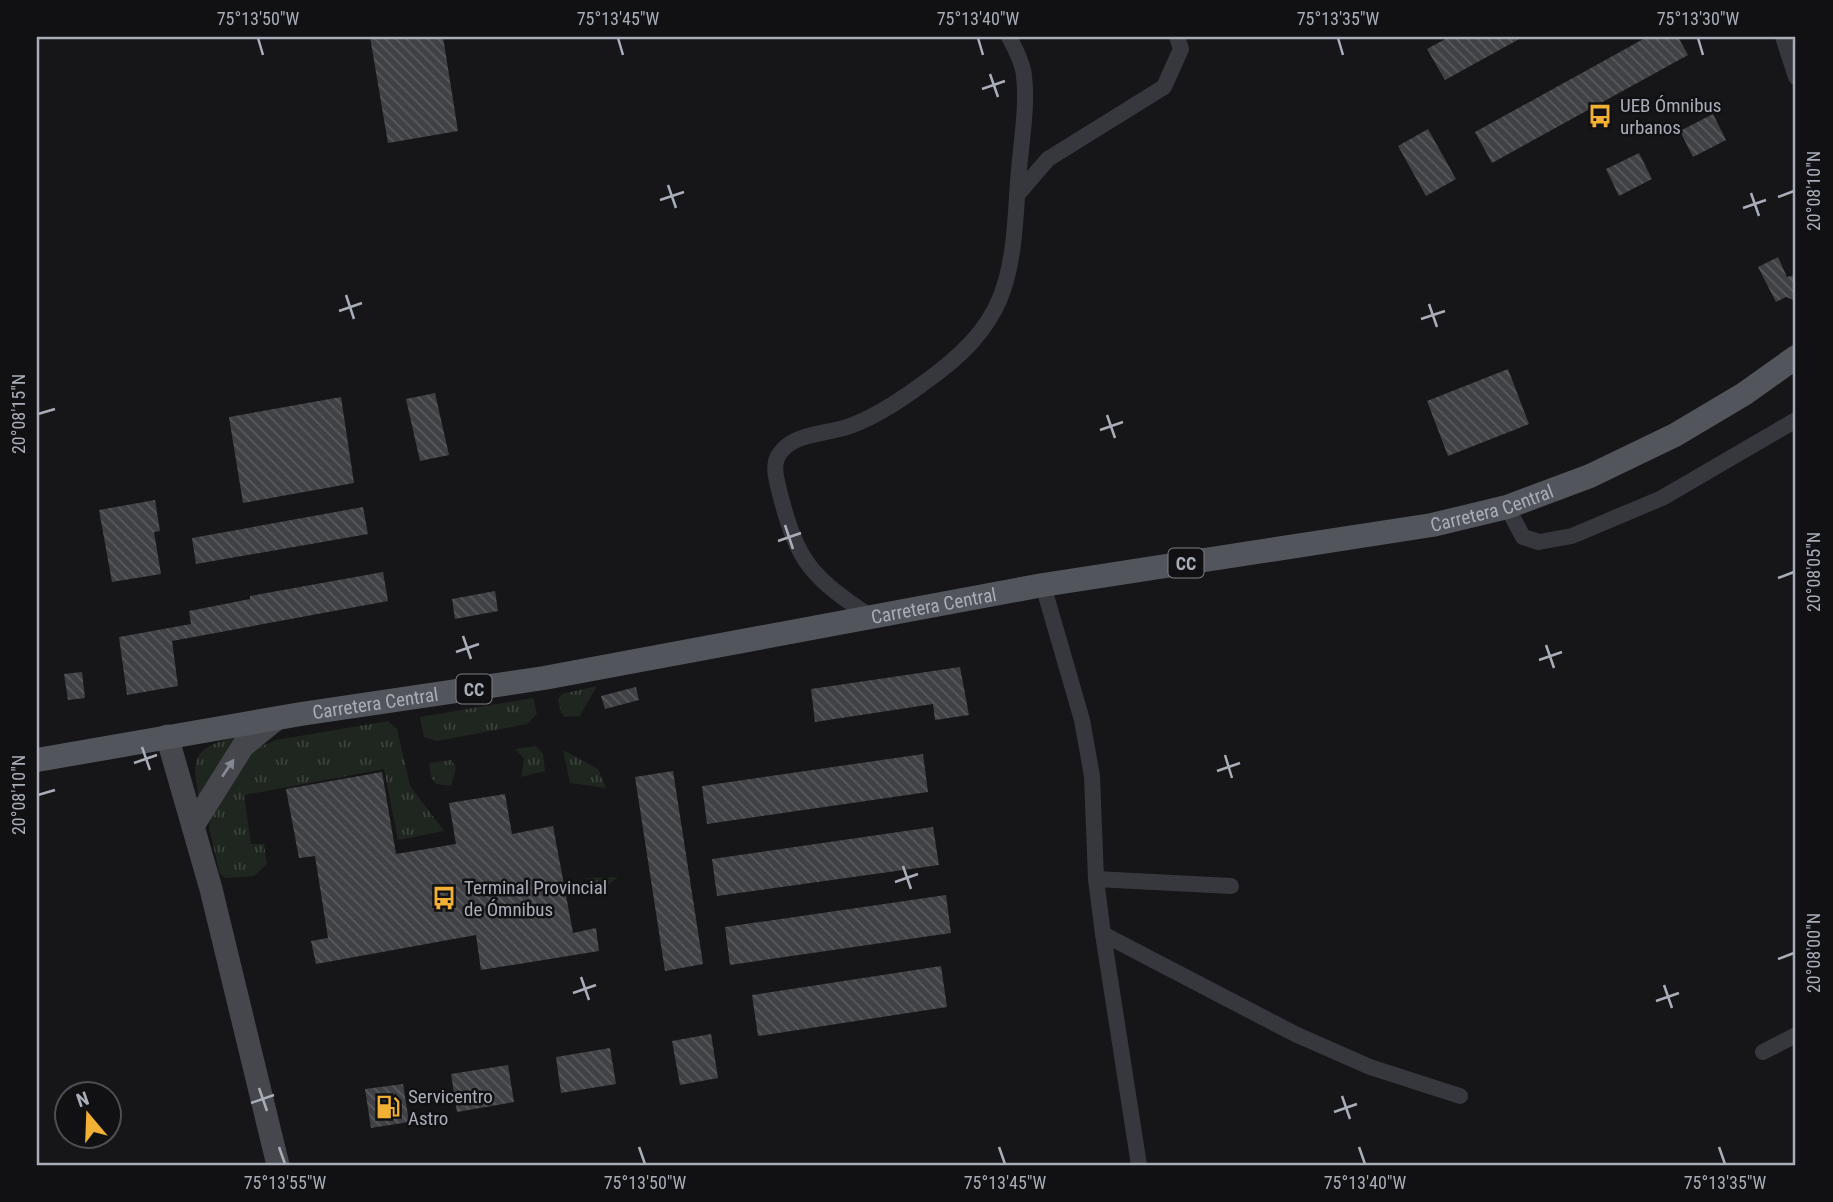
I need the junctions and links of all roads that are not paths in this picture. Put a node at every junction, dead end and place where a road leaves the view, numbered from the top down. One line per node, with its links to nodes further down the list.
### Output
1 (1009, 37): 5 (street)
2 (1177, 37): 5 (street)
3 (1783, 37): 4 (street)
4 (1796, 77)
5 (1017, 195): 10 (street)
6 (1796, 357): 8 (main road, Carretera Central / CC)
7 (1796, 420): 8 (street)
8 (1507, 506): 9 (main road, Carretera Central / CC)
9 (1042, 585): 10 (main road, Carretera Central / CC); 15 (street)
10 (871, 617): 11 (main road, Carretera Central / CC)
11 (275, 720): 12 (main road, Carretera Central / CC); 14 (street, one-way to 11)
12 (167, 736): 13 (main road, Carretera Central / CC); 14 (street)
13 (37, 760)
14 (193, 826): 21 (street)
15 (1096, 879): 16 (street); 17 (street)
16 (1231, 886)
17 (1103, 934): 20 (street); 22 (street)
18 (1796, 1035): 19 (street)
19 (1763, 1052)
20 (1460, 1096)
21 (278, 1165)
22 (1139, 1165)

